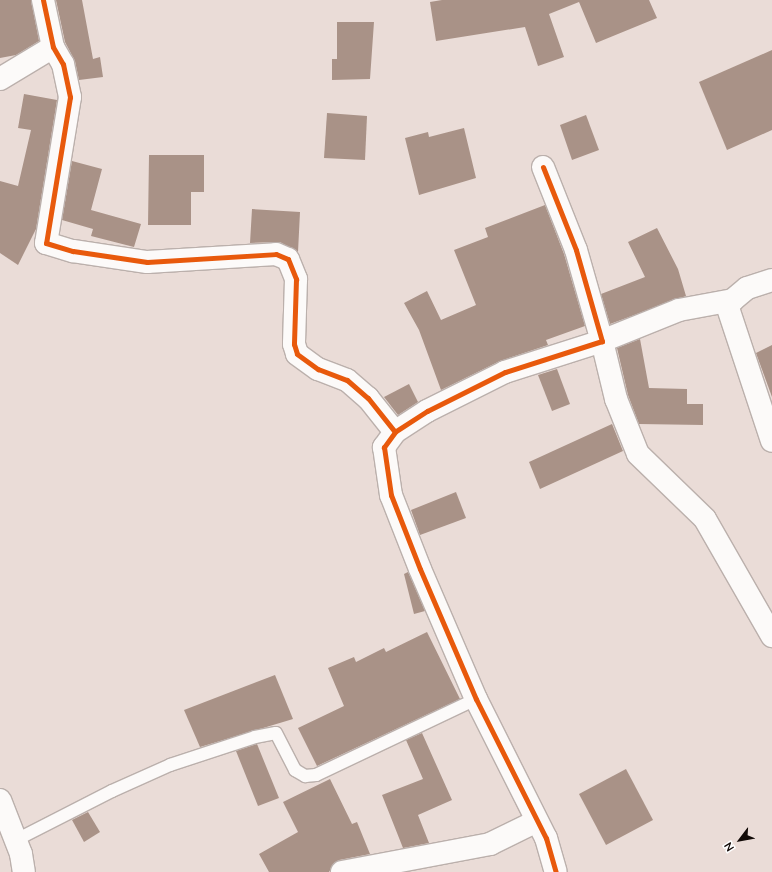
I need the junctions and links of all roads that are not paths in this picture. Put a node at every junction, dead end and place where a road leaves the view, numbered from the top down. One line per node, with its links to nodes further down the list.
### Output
1 (43, 0): 2 (street)
2 (53, 47): 3 (street); 8 (street)
3 (0, 79)
4 (543, 167): 7 (street)
5 (772, 280): 6 (street)
6 (733, 300): 7 (street); 9 (street)
7 (602, 341): 8 (street); 10 (street)
8 (395, 432): 11 (street)
9 (772, 441)
10 (772, 636)
11 (476, 700): 13 (street); 14 (lane)
12 (0, 800): 14 (street)
13 (537, 821): 16 (street); 17 (street)
14 (16, 840): 15 (street)
15 (24, 872)
16 (342, 872)
17 (556, 872)

